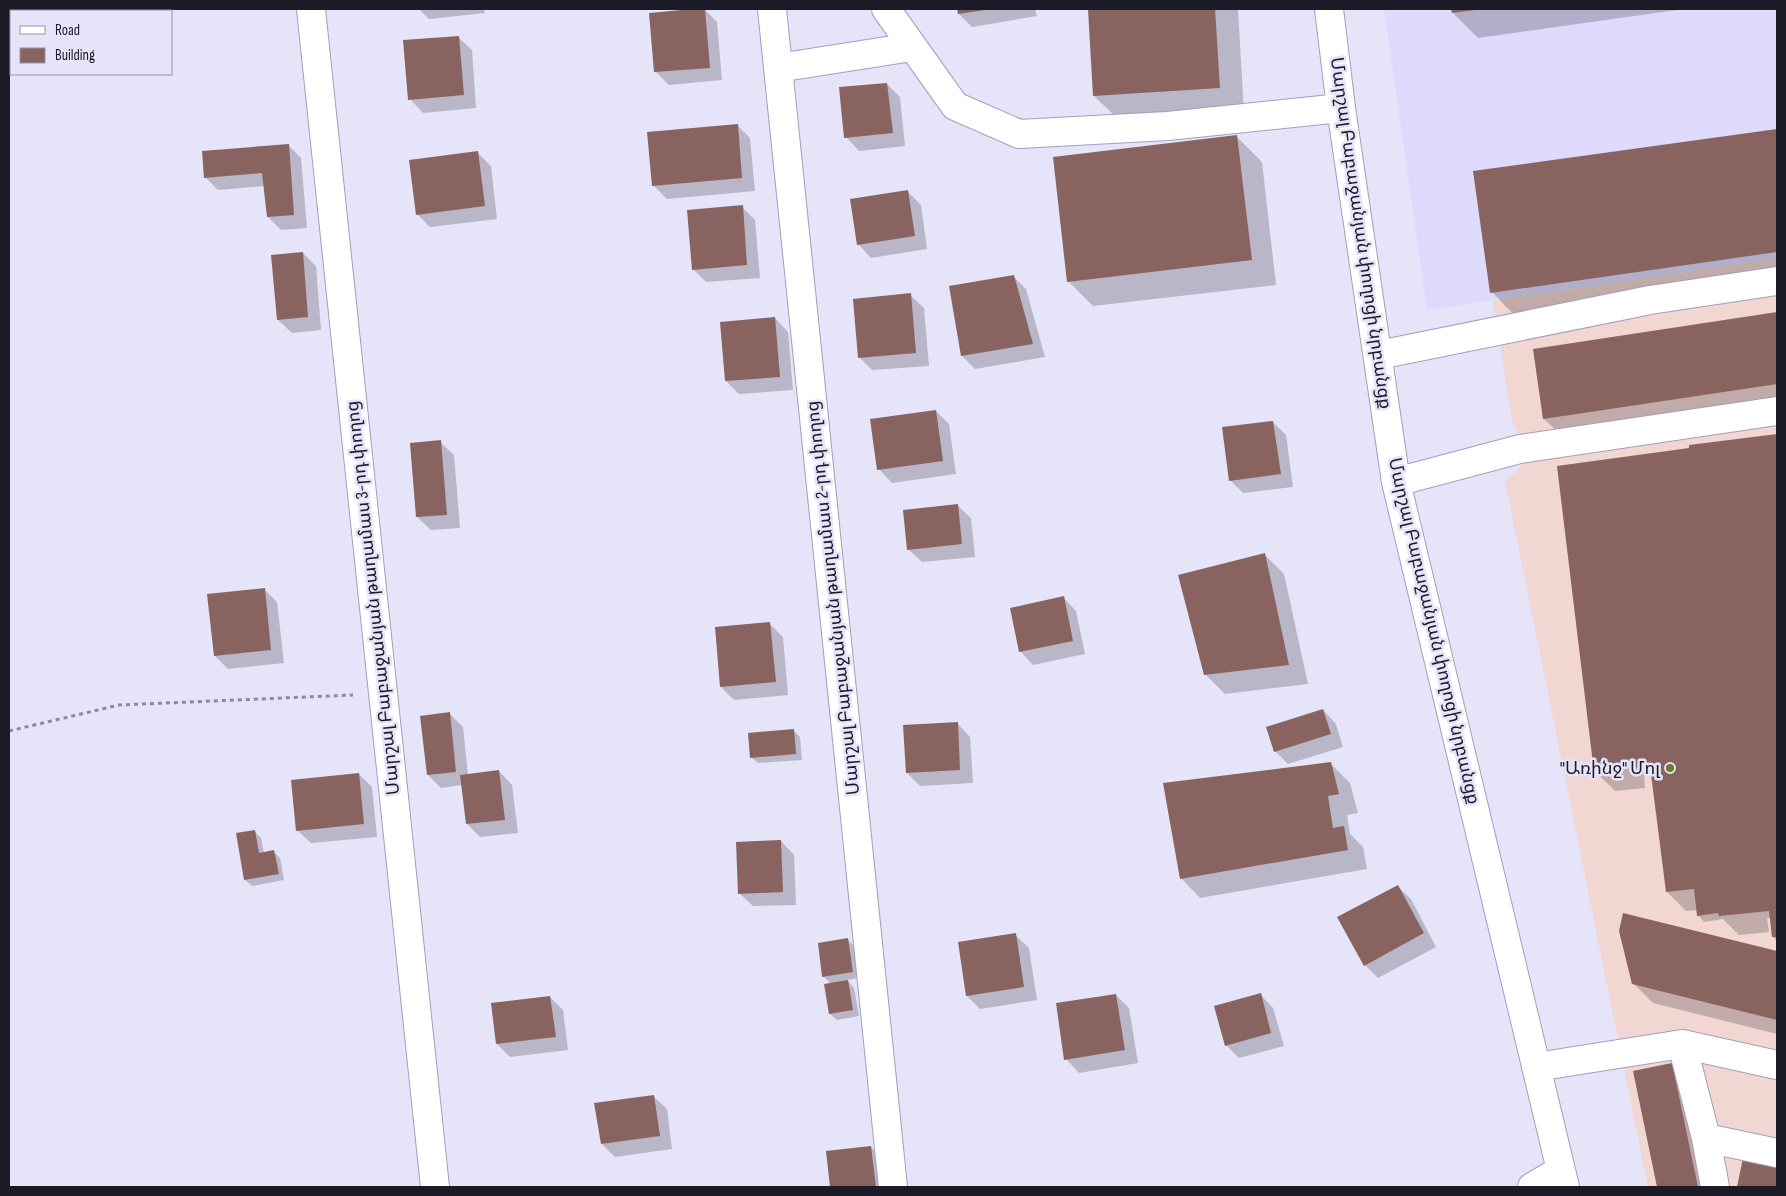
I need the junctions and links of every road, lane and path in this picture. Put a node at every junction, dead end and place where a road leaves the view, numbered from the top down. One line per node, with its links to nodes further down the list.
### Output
1 (311, 9): 12 (street, Մարշալ Բաբաջանյան թաղամաս 3-րդ փողոց)
2 (772, 9): 6 (street, Մարշալ Բաբաջանյան թաղամաս 2-րդ փողոց)
3 (886, 9): 5 (street)
4 (1329, 9): 7 (street, Մարշալ Բաբաջանյան փողոցի նրբանցք)
5 (912, 46): 6 (street); 7 (street)
6 (778, 68): 21 (street, Մարշալ Բաբաջանյան թաղամաս 2-րդ փողոց)
7 (1342, 108): 9 (street, Մարշալ Բաբաջանյան փողոցի նրբանցք)
8 (1777, 281): 9 (street)
9 (1378, 355): 11 (street, Մարշալ Բաբաջանյան փողոցի նրբանցք)
10 (1777, 411): 11 (street)
11 (1396, 482): 16 (street, Մարշալ Բաբաջանյան փողոցի նրբանցք)
12 (384, 694): 13 (path); 20 (street, Մարշալ Բաբաջանյան թաղամաս 3-րդ փողոց)
13 (9, 732)
14 (1682, 1044): 15 (street); 16 (street); 17 (street)
15 (1777, 1065)
16 (1536, 1066): 19 (street, Մարշալ Բաբաջանյան փողոցի նրբանցք)
17 (1706, 1138): 18 (street); 23 (street)
18 (1777, 1153)
19 (1563, 1178): 22 (street)
20 (435, 1187)
21 (893, 1187)
22 (1532, 1187)
23 (1715, 1187)

